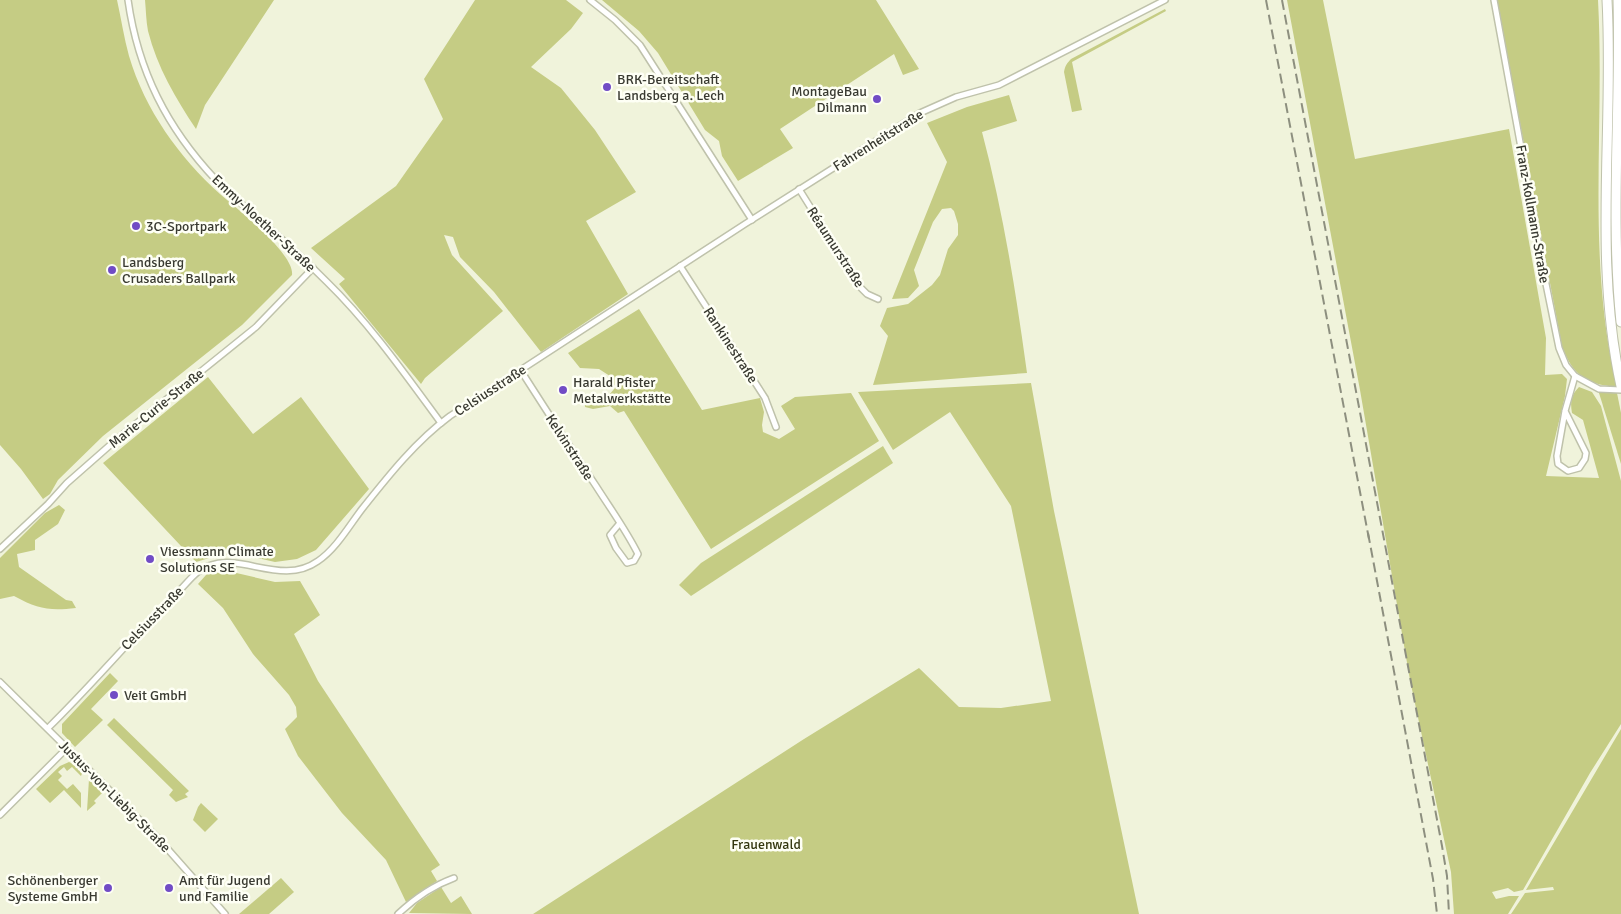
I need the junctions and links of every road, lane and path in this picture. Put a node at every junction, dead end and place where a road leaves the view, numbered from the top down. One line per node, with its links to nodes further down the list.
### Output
1 (128, 0): 10 (street, Emmy-Noether-Straße)
2 (590, 0): 8 (street)
3 (1165, 0): 7 (street, Fahrenheitstraße)
4 (1494, 0): 14 (street, Franz-Kollmann-Straße)
5 (1607, 0): 15 (highway)
6 (1618, 0): 12 (highway)
7 (799, 189): 8 (street, Fahrenheitstraße); 11 (street, Réaumurstraße)
8 (752, 220): 9 (street, Celsiusstraße)
9 (680, 266): 13 (street, Celsiusstraße); 19 (street, Rankinestraße)
10 (313, 268): 18 (street, Emmy-Noether-Straße); 21 (street, Marie-Curie-Straße)
11 (878, 299)
12 (1621, 322)
13 (521, 370): 18 (street, Celsiusstraße); 20 (street, Kelvinstraße)
14 (1575, 376): 16 (street, Franz-Kollmann-Straße); 17 (street)
15 (1621, 386)
16 (1621, 390)
17 (1565, 410): 17 (street)
18 (441, 423): 23 (street, Celsiusstraße)
19 (776, 427)
20 (620, 523): 20 (street, Kelvinstraße)
21 (0, 549)
22 (0, 682): 23 (street, Justus-von-Liebig-Straße)
23 (48, 728): 24 (street, Justus-von-Liebig-Straße)
24 (67, 748): 25 (street); 27 (street, Justus-von-Liebig-Straße)
25 (0, 815)
26 (454, 878): 28 (street)
27 (225, 914)
28 (398, 914)

